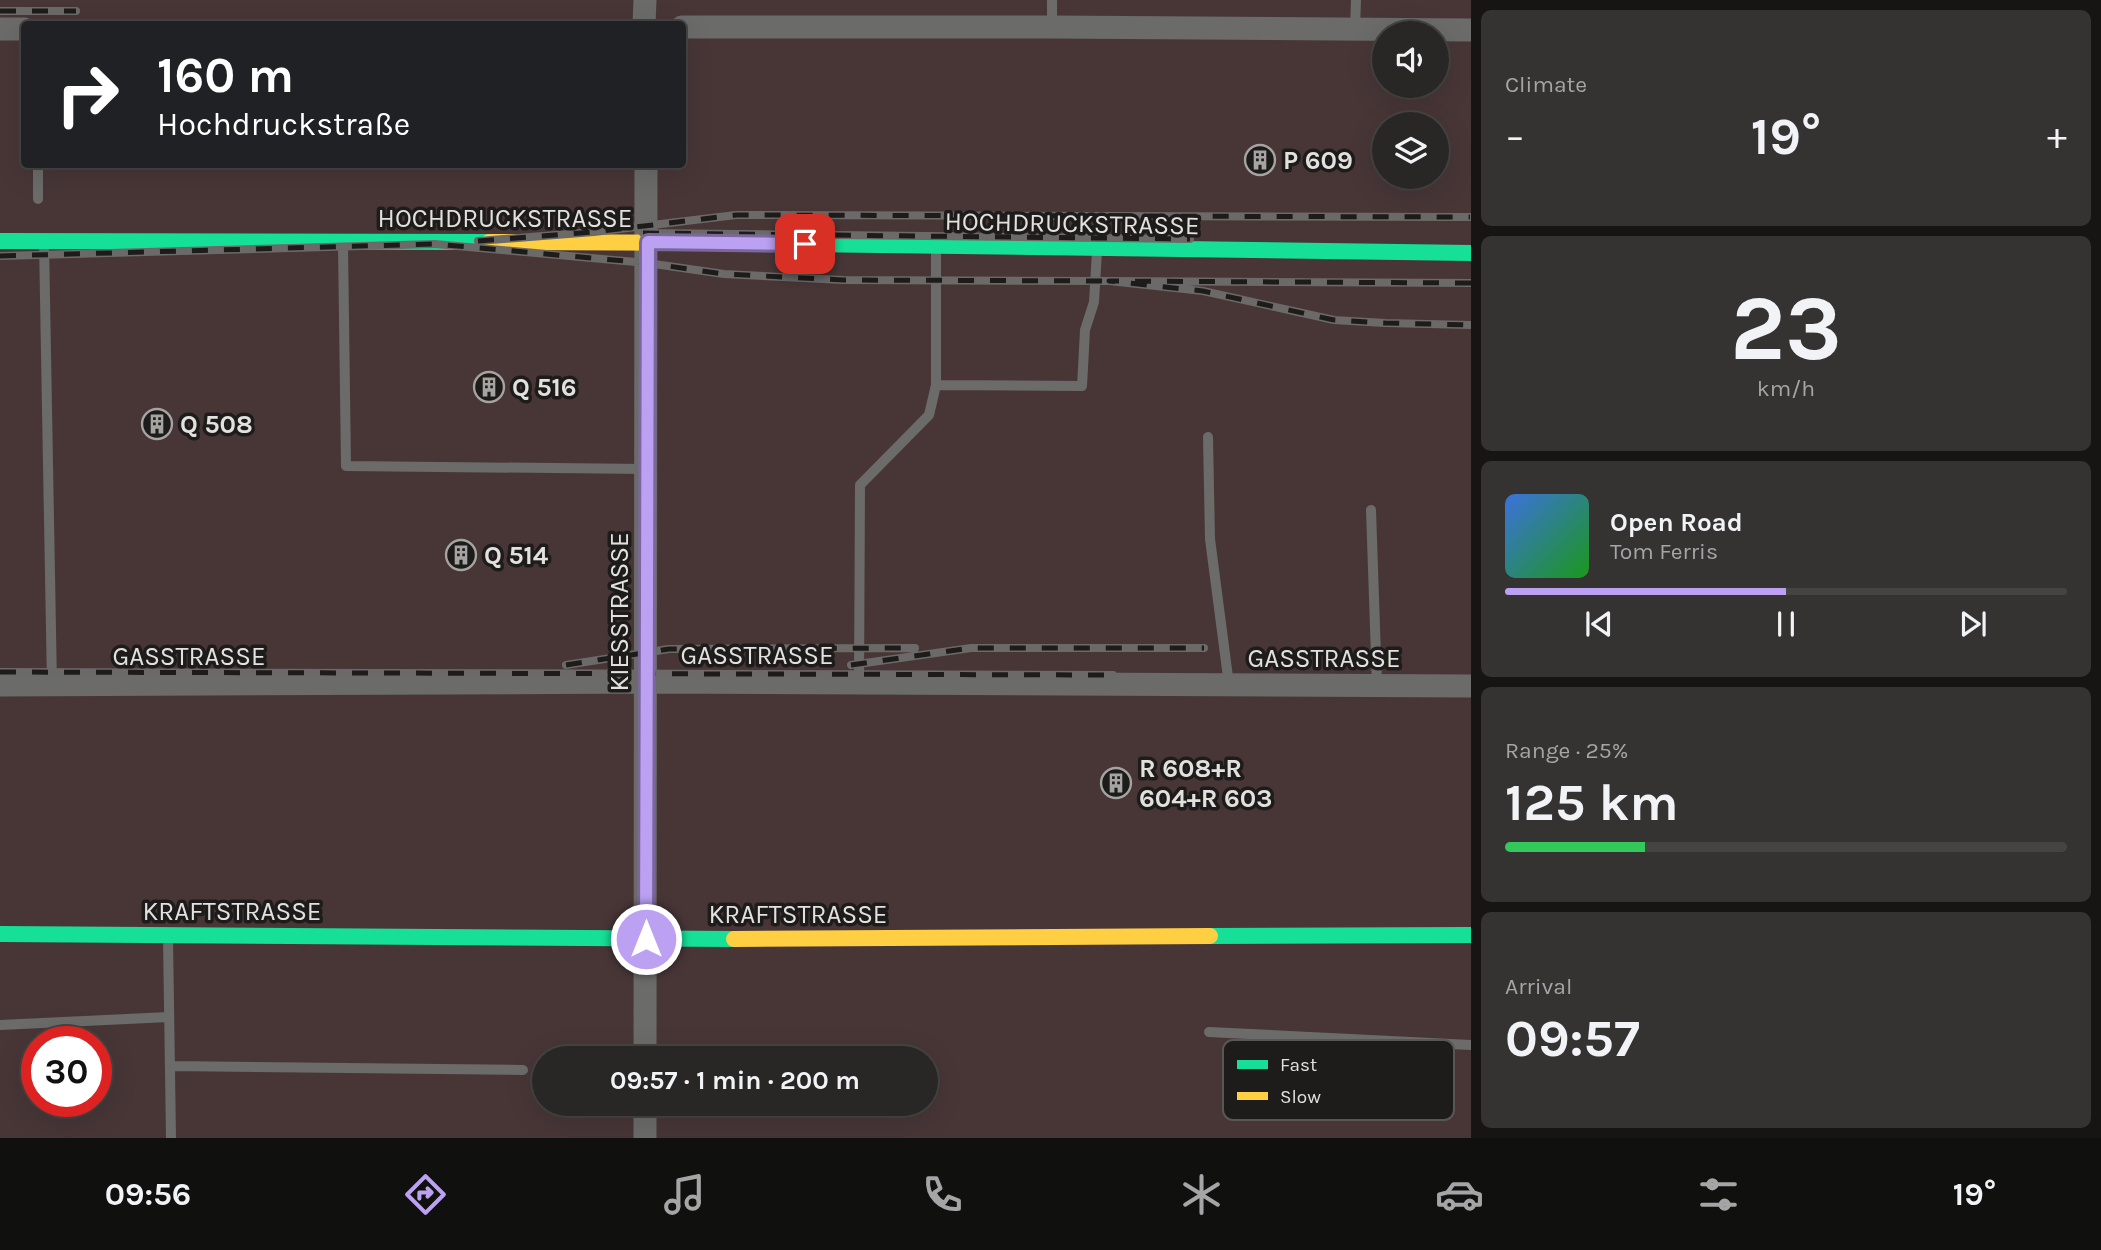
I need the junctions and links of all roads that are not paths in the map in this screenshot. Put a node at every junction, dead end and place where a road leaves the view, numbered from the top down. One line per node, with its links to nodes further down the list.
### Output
1 (645, 0): 4 (street)
2 (1052, 0): 6 (lane)
3 (1356, 0): 9 (lane)
4 (644, 21)
5 (686, 27): 6 (street)
6 (1052, 27): 9 (street)
7 (0, 29): 8 (street)
8 (21, 29)
9 (1355, 29): 10 (street)
10 (1471, 30)
11 (38, 168): 13 (lane)
12 (646, 168): 17 (street, KIESSTRASSE)
13 (38, 199)
14 (0, 241): 15 (street, HOCHDRUCKSTRASSE)
15 (44, 241): 16 (street, HOCHDRUCKSTRASSE); 28 (lane)
16 (342, 242): 17 (street, HOCHDRUCKSTRASSE); 23 (lane)
17 (648, 242): 18 (street, HOCHDRUCKSTRASSE); 23 (street, KIESSTRASSE)
18 (936, 246): 19 (street, HOCHDRUCKSTRASSE); 21 (lane)
19 (1097, 248): 20 (street, HOCHDRUCKSTRASSE); 21 (lane)
20 (1471, 253)
21 (936, 385): 26 (lane)
22 (1208, 437): 29 (lane)
23 (647, 469): 25 (street, KIESSTRASSE)
24 (1371, 510): 30 (lane)
25 (646, 682): 26 (street, GASSTRASSE); 28 (street, GASSTRASSE); 35 (street, KIESSTRASSE)
26 (859, 683): 29 (street, GASSTRASSE)
27 (0, 685): 28 (street, GASSTRASSE)
28 (52, 685)
29 (1229, 685): 30 (street, GASSTRASSE)
30 (1377, 686): 31 (street, GASSTRASSE)
31 (1471, 686)
32 (0, 934): 33 (street, KRAFTSTRASSE)
33 (167, 935): 35 (street, KRAFTSTRASSE); 36 (lane)
34 (1471, 935): 35 (street, KRAFTSTRASSE)
35 (646, 939): 40 (street, KIESSTRASSE)
36 (169, 1017): 37 (lane); 41 (lane)
37 (0, 1025)
38 (1209, 1032): 39 (lane)
39 (1370, 1040)
40 (645, 1046)
41 (170, 1066): 42 (lane); 44 (lane)
42 (523, 1070)
43 (645, 1116): 45 (street)
44 (171, 1138)
45 (645, 1138)

